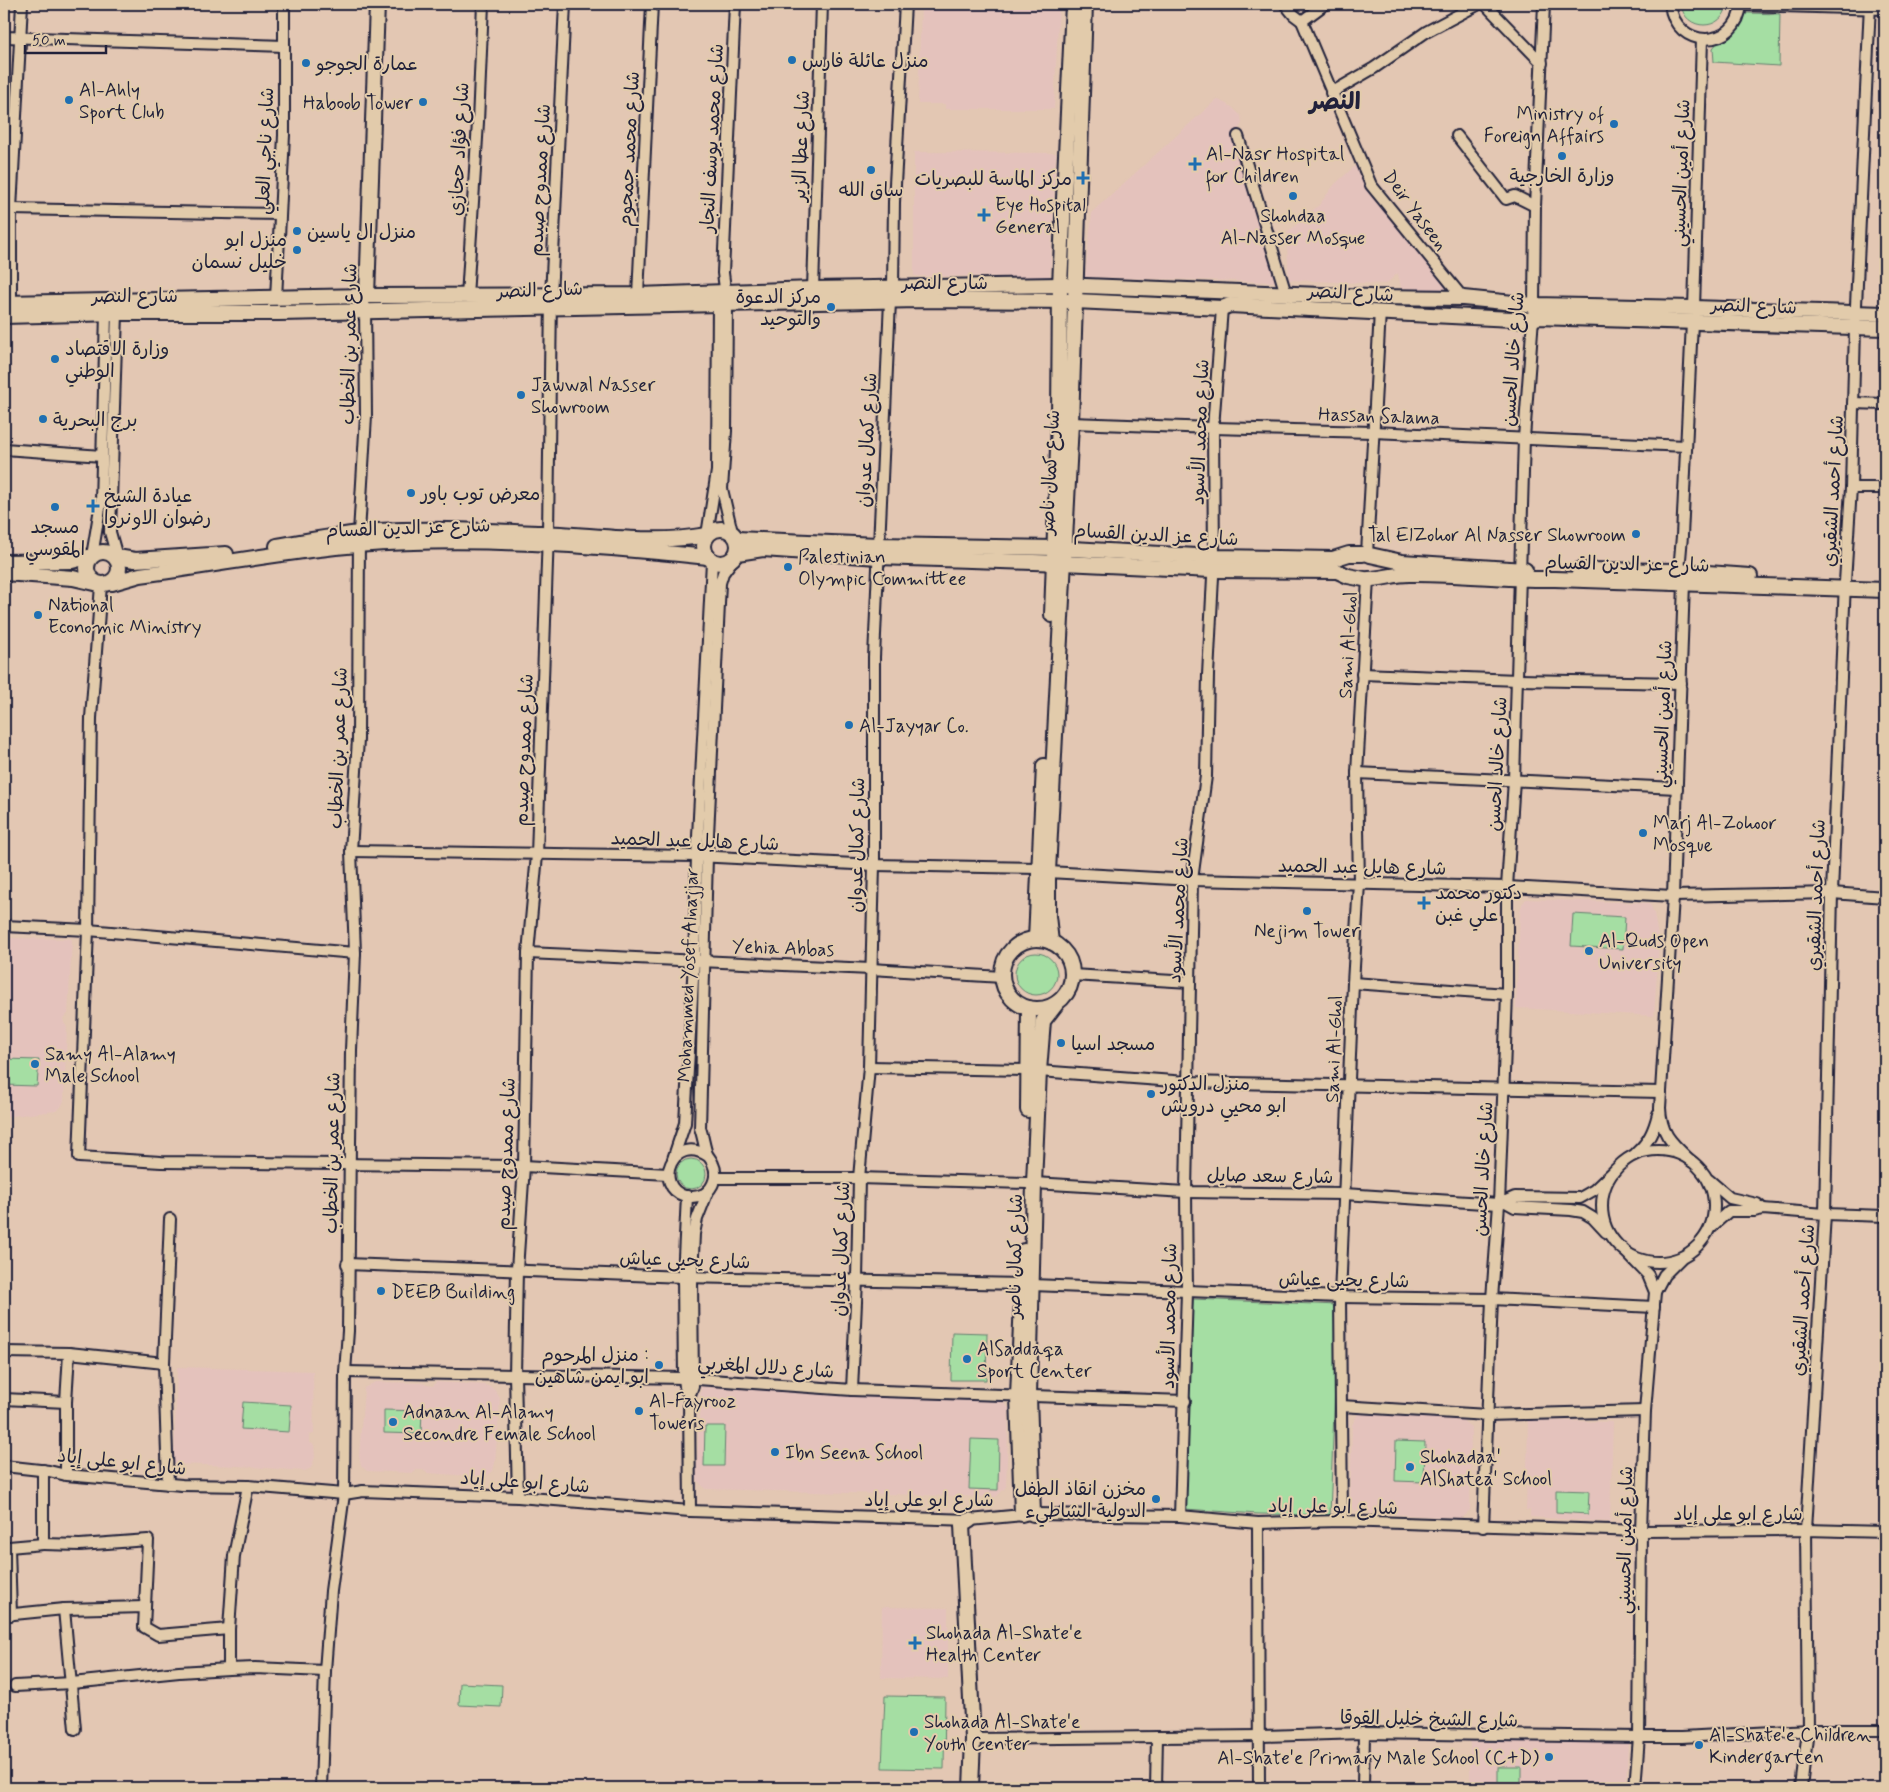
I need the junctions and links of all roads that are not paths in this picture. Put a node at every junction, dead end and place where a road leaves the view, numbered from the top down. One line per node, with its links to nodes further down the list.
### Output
1 (22, 4): 23 (street)
2 (284, 4): 25 (street, شارع ناجي العلي)
3 (377, 4): 39 (main road, شارع عمر بن الخطاب)
4 (483, 4): 40 (street, شارع فؤاد حجازي)
5 (565, 4): 46 (street, شارع ممدوح صيدم)
6 (652, 4): 38 (street, شارع محمد جمجوم)
7 (735, 4): 41 (street, شارع محمد يوسف النجار)
8 (822, 4): 35 (street, شارع عطا الزير)
9 (906, 4): 36 (street, شارع كمال عدوان)
10 (1074, 4): 33 (main road, شارع كمال ناصر)
11 (1085, 4): 34 (main road, شارع كمال ناصر)
12 (1285, 4): 21 (street, Deir Yaseen)
13 (1325, 4): 21 (street)
14 (1479, 4): 27 (street)
15 (1485, 4): 26 (street)
16 (1544, 4): 26 (street, شارع خالد الحسن)
17 (1670, 4): 24 (street)
18 (1741, 5): 19 (street); 24 (street)
19 (1870, 6): 20 (street); 57 (street, شارع أحمد الشقيري)
20 (1885, 8)
21 (1302, 21): 27 (street, Deir Yaseen)
22 (4, 37): 23 (street)
23 (20, 38): 25 (street); 31 (street)
24 (1702, 39): 54 (street, شارع أمين الحسيني)
25 (284, 46): 32 (street, شارع ناجي العلي)
26 (1542, 63): 30 (street, شارع خالد الحسن)
27 (1332, 93): 42 (street, Deir Yaseen)
28 (1238, 136): 37 (street)
29 (1457, 136): 30 (street)
30 (1535, 206): 48 (street, شارع خالد الحسن)
31 (9, 214): 32 (street); 47 (street)
32 (280, 214): 43 (street, شارع ناجي العلي)
33 (1060, 285): 34 (main road, شارع النصر); 36 (main road, شارع النصر); 44 (main road, شارع كمال ناصر)
34 (1076, 286): 37 (main road, شارع النصر); 45 (main road, شارع كمال ناصر)
35 (812, 289): 36 (main road, شارع النصر); 41 (main road, شارع النصر)
36 (891, 294): 41 (main road, شارع النصر); 44 (main road, شارع النصر); 75 (street, شارع كمال عدوان)
37 (1286, 294): 42 (main road, شارع النصر)
38 (638, 295): 41 (main road, شارع النصر); 46 (main road, شارع النصر)
39 (367, 296): 40 (main road, شارع النصر); 43 (main road, شارع النصر); 50 (street, شارع عمر بن الخطاب)
40 (466, 297): 46 (main road, شارع النصر)
41 (722, 298): 46 (main road, شارع النصر); 70 (street, شارع محمد يوسف النجار); 73 (street, شارع محمد يوسف النجار)
42 (1464, 298): 48 (main road, شارع النصر)
43 (276, 299): 47 (main road, شارع النصر)
44 (1060, 301): 45 (main road, شارع النصر); 74 (main road, شارع كمال ناصر)
45 (1075, 301): 49 (main road, شارع النصر); 61 (main road, شارع كمال ناصر)
46 (551, 302): 50 (main road, شارع النصر); 72 (street, شارع ممدوح صيدم)
47 (7, 303)
48 (1534, 305): 54 (main road, شارع النصر); 56 (street, شارع خالد الحسن)
49 (1222, 308): 51 (main road, شارع النصر); 62 (street, شارع محمد الأسود)
50 (364, 311): 52 (main road, شارع النصر); 71 (street, شارع عمر بن الخطاب)
51 (1380, 312): 56 (main road, شارع النصر); 63 (street)
52 (112, 313): 55 (main road, شارع النصر); 67 (street); 78 (street)
53 (1885, 314): 57 (main road, شارع النصر)
54 (1693, 315): 56 (main road, شارع النصر); 57 (main road, شارع النصر); 65 (street, شارع أمين الحسيني)
55 (4, 316)
56 (1533, 320): 64 (street, شارع خالد الحسن)
57 (1856, 320): 58 (main road, شارع النصر); 59 (street, شارع أحمد الشقيري)
58 (1885, 328)
59 (1853, 403): 60 (street); 68 (street, شارع أحمد الشقيري)
60 (1885, 404)
61 (1071, 422): 62 (street, Hassan Salama); 74 (main road, شارع كمال ناصر)
62 (1213, 428): 63 (street, Hassan Salama); 82 (street, شارع محمد الأسود)
63 (1372, 432): 64 (street, Hassan Salama); 76 (street)
64 (1524, 438): 65 (street, Hassan Salama); 84 (street, شارع خالد الحسن)
65 (1686, 446): 85 (street, شارع أمين الحسيني)
66 (4, 449): 67 (street)
67 (102, 456): 77 (street)
68 (1852, 488): 69 (street); 89 (street, شارع أحمد الشقيري)
69 (1885, 488)
70 (707, 536): 72 (main road, شارع عز الدين القسام); 73 (main road, شارع عز الدين القسام); 79 (main road)
71 (359, 539): 72 (main road, شارع عز الدين القسام); 78 (main road, شارع عز الدين القسام); 88 (main road, شارع عز الدين القسام); 97 (street, شارع عمر بن الخطاب)
72 (548, 539): 79 (main road, شارع عز الدين القسام); 98 (street, شارع ممدوح صيدم)
73 (735, 545): 75 (main road, شارع عز الدين القسام); 79 (main road, شارع عز الدين القسام); 99 (street, Mohammed Yosef Alnajjar)
74 (1059, 548): 75 (main road, شارع عز الدين القسام); 81 (main road, شارع كمال ناصر); 82 (main road, شارع عز الدين القسام)
75 (878, 551): 81 (main road, شارع عز الدين القسام); 100 (street, شارع كمال عدوان)
76 (1367, 555): 82 (main road, شارع عز الدين القسام); 84 (main road, شارع عز الدين القسام); 86 (main road); 86 (main road)
77 (92, 556): 78 (main road); 80 (main road); 88 (main road)
78 (117, 557): 88 (main road)
79 (710, 559): 99 (street, Mohammed Yosef Alnajjar)
80 (4, 562)
81 (1059, 563): 82 (main road, شارع عز الدين القسام); 101 (main road, شارع كمال ناصر)
82 (1213, 564): 86 (main road, شارع عز الدين القسام); 102 (street, شارع محمد الأسود)
83 (4, 573): 88 (main road, شارع عز الدين القسام)
84 (1520, 575): 85 (main road, شارع عز الدين القسام); 86 (main road, شارع عز الدين القسام); 92 (street, شارع خالد الحسن)
85 (1681, 577): 89 (main road, شارع عز الدين القسام); 93 (street, شارع أمين الحسيني)
86 (1366, 579): 91 (street, Sami Al-Ghol)
87 (1885, 583): 89 (main road, شارع عز الدين القسام)
88 (103, 584): 109 (street)
89 (1845, 585): 90 (main road, شارع عز الدين القسام); 105 (street, شارع أحمد الشقيري)
90 (1885, 590)
91 (1362, 674): 92 (street); 94 (street, Sami Al-Ghol)
92 (1518, 680): 93 (street); 95 (street, شارع خالد الحسن)
93 (1681, 683): 96 (street, شارع أمين الحسيني)
94 (1357, 773): 95 (street); 103 (street, Sami Al-Ghol)
95 (1514, 780): 96 (street); 104 (street, شارع خالد الحسن)
96 (1677, 788): 106 (street, شارع أمين الحسيني)
97 (351, 851): 98 (street, شارع هايل عبد الحميد); 112 (street, شارع عمر بن الخطاب)
98 (537, 855): 99 (street, شارع هايل عبد الحميد); 113 (street, شارع ممدوح صيدم)
99 (702, 856): 100 (street, شارع هايل عبد الحميد); 114 (street, Mohammed Yosef Alnajjar)
100 (874, 865): 101 (street, شارع هايل عبد الحميد); 115 (street, شارع كمال عدوان)
101 (1043, 870): 102 (street, شارع هايل عبد الحميد); 110 (main road, شارع كمال ناصر); 111 (main road, شارع كمال ناصر)
102 (1192, 880): 103 (street, شارع هايل عبد الحميد); 118 (street, شارع محمد الأسود)
103 (1359, 883): 104 (street, شارع هايل عبد الحميد); 119 (street, Sami Al-Ghol)
104 (1507, 887): 106 (street, شارع هايل عبد الحميد); 120 (street, شارع خالد الحسن)
105 (1832, 893): 106 (street, شارع هايل عبد الحميد); 107 (street, شارع هايل عبد الحميد); 148 (street, شارع أحمد الشقيري)
106 (1673, 896): 128 (street, شارع أمين الحسيني)
107 (1885, 897)
108 (4, 926): 109 (street)
109 (88, 930): 112 (street); 134 (street)
110 (1036, 939): 111 (main road); 117 (main road)
111 (1051, 942): 116 (main road)
112 (354, 953): 134 (street, شارع عمر بن الخطاب)
113 (528, 953): 114 (street, Yehia Abbas); 135 (street, شارع ممدوح صيدم)
114 (699, 961): 115 (street, Yehia Abbas); 130 (street, Mohammed Yosef Alnajjar); 132 (street, Mohammed Yosef Alnajjar)
115 (871, 968): 117 (street, Yehia Abbas); 123 (street, شارع كمال عدوان)
116 (1072, 975): 118 (street); 121 (main road)
117 (1002, 977): 122 (main road)
118 (1190, 982): 125 (street, شارع محمد الأسود)
119 (1353, 983): 120 (street); 126 (street, Sami Al-Ghol)
120 (1507, 994): 127 (street, شارع خالد الحسن)
121 (1057, 1003): 122 (main road); 124 (main road, شارع كمال ناصر)
122 (1029, 1008): 124 (main road)
123 (869, 1067): 124 (street); 140 (street, شارع كمال عدوان)
124 (1034, 1071): 125 (street); 141 (main road, شارع كمال ناصر)
125 (1187, 1082): 126 (street); 143 (street, شارع محمد الأسود)
126 (1349, 1085): 127 (street); 144 (street, Sami Al-Ghol)
127 (1503, 1089): 128 (street); 146 (street, شارع خالد الحسن)
128 (1661, 1092): 129 (street, شارع أمين الحسيني)
129 (1660, 1108): 131 (street, شارع أمين الحسيني); 133 (street, شارع أمين الحسيني)
130 (708, 1156): 132 (street); 139 (street)
131 (1632, 1156): 133 (street); 136 (street)
132 (672, 1160): 137 (street)
133 (1690, 1161): 138 (street)
134 (351, 1163): 135 (street); 155 (street, شارع عمر بن الخطاب)
135 (524, 1166): 137 (street); 156 (street, شارع ممدوح صيدم)
136 (1615, 1170): 146 (street, شارع سعد صايل); 152 (street)
137 (668, 1174): 145 (street)
138 (1705, 1176): 147 (street); 151 (street)
139 (715, 1178): 140 (street, شارع سعد صايل); 142 (street)
140 (859, 1178): 141 (street, شارع سعد صايل); 158 (street, شارع كمال عدوان)
141 (1030, 1183): 143 (street, شارع سعد صايل); 159 (main road, شارع كمال ناصر)
142 (708, 1191): 145 (street); 157 (street)
143 (1186, 1192): 144 (street, شارع سعد صايل); 160 (street, شارع محمد الأسود)
144 (1344, 1194): 146 (street, شارع سعد صايل); 162 (street, Sami Al-Ghol)
145 (687, 1196): 157 (street)
146 (1502, 1203): 152 (street, شارع سعد صايل); 163 (street, شارع خالد الحسن)
147 (1763, 1209): 148 (street); 151 (street)
148 (1825, 1214): 149 (street); 193 (street, شارع أحمد الشقيري)
149 (1885, 1216)
150 (170, 1219): 167 (street)
151 (1707, 1231): 154 (street)
152 (1613, 1238): 153 (street)
153 (1622, 1248): 154 (street); 161 (street)
154 (1690, 1251): 161 (street, شارع أمين الحسيني)
155 (347, 1264): 156 (street, شارع يحيى عياش); 168 (street, شارع عمر بن الخطاب)
156 (517, 1270): 157 (street, شارع يحيى عياش); 169 (street, شارع ممدوح صيدم)
157 (687, 1277): 158 (street, شارع يحيى عياش); 170 (street)
158 (857, 1280): 159 (street, شارع يحيى عياش); 171 (street, شارع كمال عدوان)
159 (1027, 1284): 160 (street, شارع يحيى عياش); 172 (main road, شارع كمال ناصر)
160 (1187, 1292): 162 (street, شارع يحيى عياش); 174 (street, شارع محمد الأسود)
161 (1655, 1292): 164 (street, شارع أمين الحسيني)
162 (1340, 1297): 163 (street, شارع يحيى عياش); 176 (street, Sami Al-Ghol)
163 (1492, 1299): 164 (street, شارع يحيى عياش); 178 (street, شارع خالد الحسن)
164 (1654, 1307): 177 (street, شارع أمين الحسيني)
165 (4, 1352): 166 (street)
166 (68, 1353): 167 (street); 175 (street)
167 (164, 1364): 182 (street)
168 (345, 1372): 169 (street, شارع دلال المغربي); 184 (street, شارع عمر بن الخطاب)
169 (515, 1375): 170 (street, شارع دلال المغربي); 185 (street, شارع ممدوح صيدم)
170 (688, 1378): 171 (street, شارع دلال المغربي); 186 (street)
171 (852, 1390): 172 (street, شارع دلال المغربي)
172 (1024, 1396): 174 (street, شارع دلال المغربي); 187 (main road, شارع كمال ناصر)
173 (4, 1399): 175 (street)
174 (1185, 1401): 188 (street, شارع محمد الأسود)
175 (66, 1402): 181 (street)
176 (1341, 1406): 178 (street); 190 (street, Sami Al-Ghol)
177 (1645, 1411): 178 (street); 194 (street, شارع أمين الحسيني)
178 (1487, 1414): 192 (street, شارع خالد الحسن)
179 (4, 1466): 180 (street, شارع ابو على إياد)
180 (43, 1470): 181 (street, شارع ابو على إياد); 196 (street)
181 (66, 1475): 182 (street, شارع ابو على إياد)
182 (168, 1484): 183 (street, شارع ابو على إياد)
183 (248, 1486): 184 (street, شارع ابو على إياد); 200 (street)
184 (344, 1494): 185 (street, شارع ابو على إياد); 202 (street, شارع عمر بن الخطاب)
185 (518, 1497): 186 (street, شارع ابو على إياد)
186 (690, 1511): 189 (street, شارع ابو على إياد)
187 (1028, 1514): 188 (street, شارع ابو على إياد); 189 (street, شارع ابو على إياد)
188 (1180, 1516): 191 (street, شارع ابو على إياد)
189 (970, 1520): 212 (main road)
190 (1342, 1521): 191 (street, شارع ابو على إياد); 192 (street, شارع ابو على إياد)
191 (1258, 1523): 209 (street)
192 (1483, 1526): 194 (street, شارع ابو على إياد)
193 (1806, 1530): 194 (street, شارع ابو على إياد); 195 (street, شارع ابو على إياد); 206 (street, شارع أحمد الشقيري)
194 (1641, 1531): 211 (street, شارع أمين الحسيني)
195 (1885, 1532)
196 (43, 1544): 197 (street); 199 (street)
197 (145, 1607): 198 (street); 200 (street)
198 (64, 1609): 199 (street); 203 (street)
199 (7, 1615)
200 (229, 1629): 201 (street)
201 (229, 1669): 202 (street); 203 (street)
202 (326, 1671): 213 (street, شارع عمر بن الخطاب)
203 (72, 1683): 204 (street); 205 (street)
204 (15, 1686)
205 (75, 1729)
206 (1808, 1730): 207 (street, شارع الشيخ خليل القوقا); 211 (street, شارع الشيخ خليل القوقا); 219 (street, شارع أحمد الشقيري)
207 (1885, 1730)
208 (1364, 1733): 209 (street, شارع الشيخ خليل القوقا); 211 (street, شارع الشيخ خليل القوقا); 217 (street)
209 (1260, 1736): 210 (street, شارع الشيخ خليل القوقا); 216 (street)
210 (1157, 1737): 212 (street, شارع الشيخ خليل القوقا); 215 (street)
211 (1640, 1737): 218 (street, شارع أمين الحسيني)
212 (973, 1739): 214 (main road)
213 (321, 1788)
214 (971, 1788)
215 (1156, 1788)
216 (1260, 1788)
217 (1363, 1788)
218 (1635, 1788)
219 (1801, 1788)

